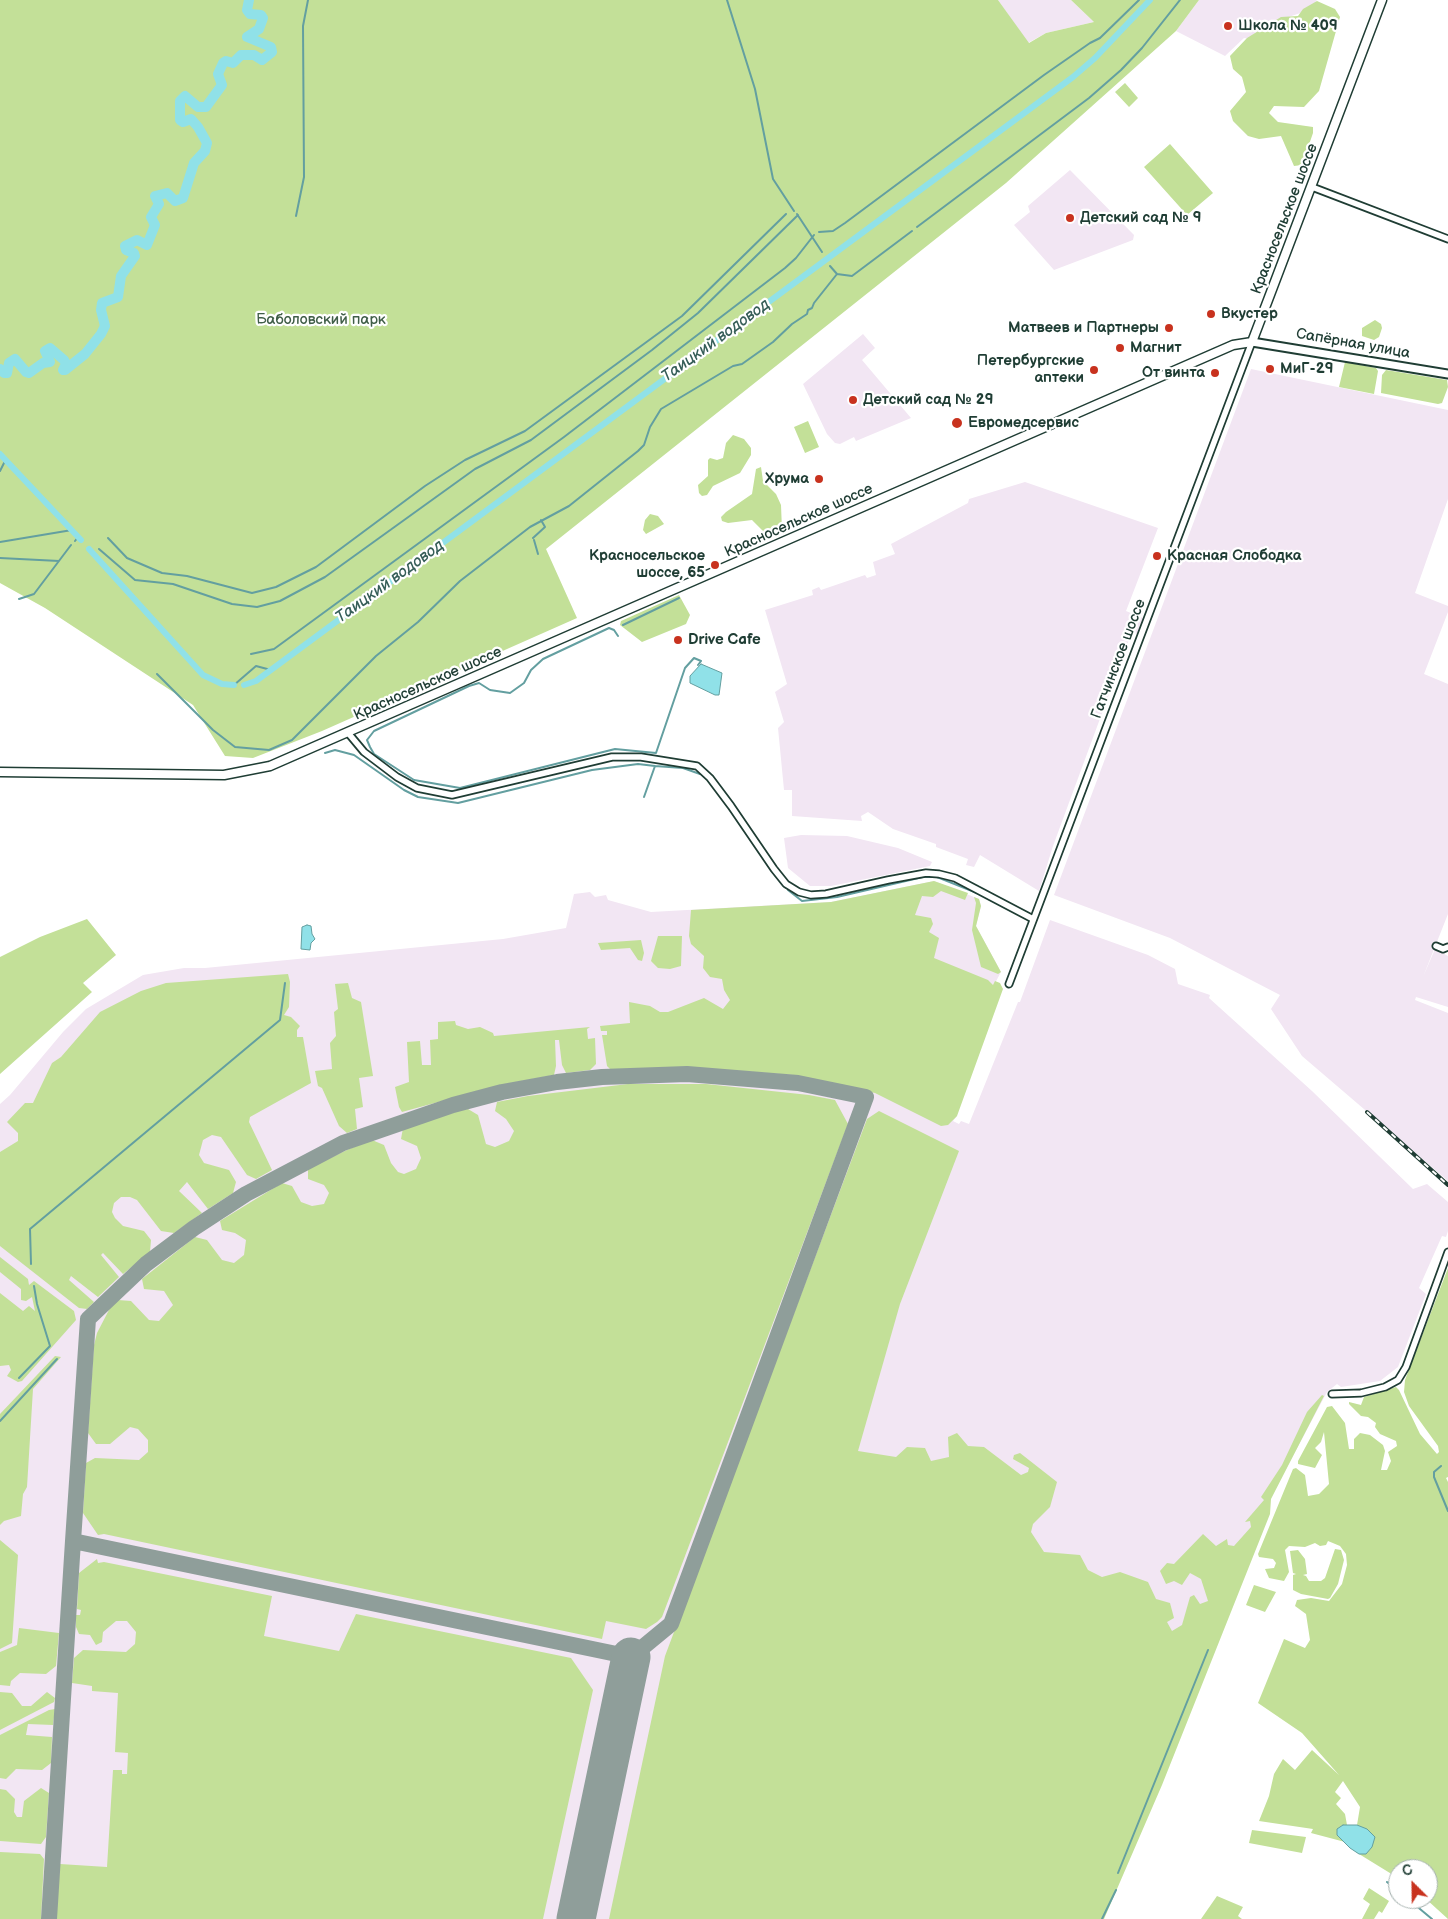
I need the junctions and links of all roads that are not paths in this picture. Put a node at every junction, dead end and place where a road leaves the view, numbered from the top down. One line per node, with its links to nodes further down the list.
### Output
1 (1382, 0): 2 (main road, Красносельское шоссе)
2 (1312, 187): 3 (street); 4 (main road, Красносельское шоссе)
3 (1448, 239)
4 (1252, 342): 5 (street, Сапёрная улица); 6 (main road, Красносельское шоссе); 8 (street, Гатчинское шоссе)
5 (1448, 374)
6 (349, 734): 7 (main road, Красносельское шоссе); 8 (street)
7 (0, 772)
8 (1033, 919): 11 (street, Гатчинское шоссе)
9 (1436, 946): 10 (street)
10 (1448, 947)
11 (1009, 984)
12 (1448, 1252): 13 (street)
13 (1332, 1394)

